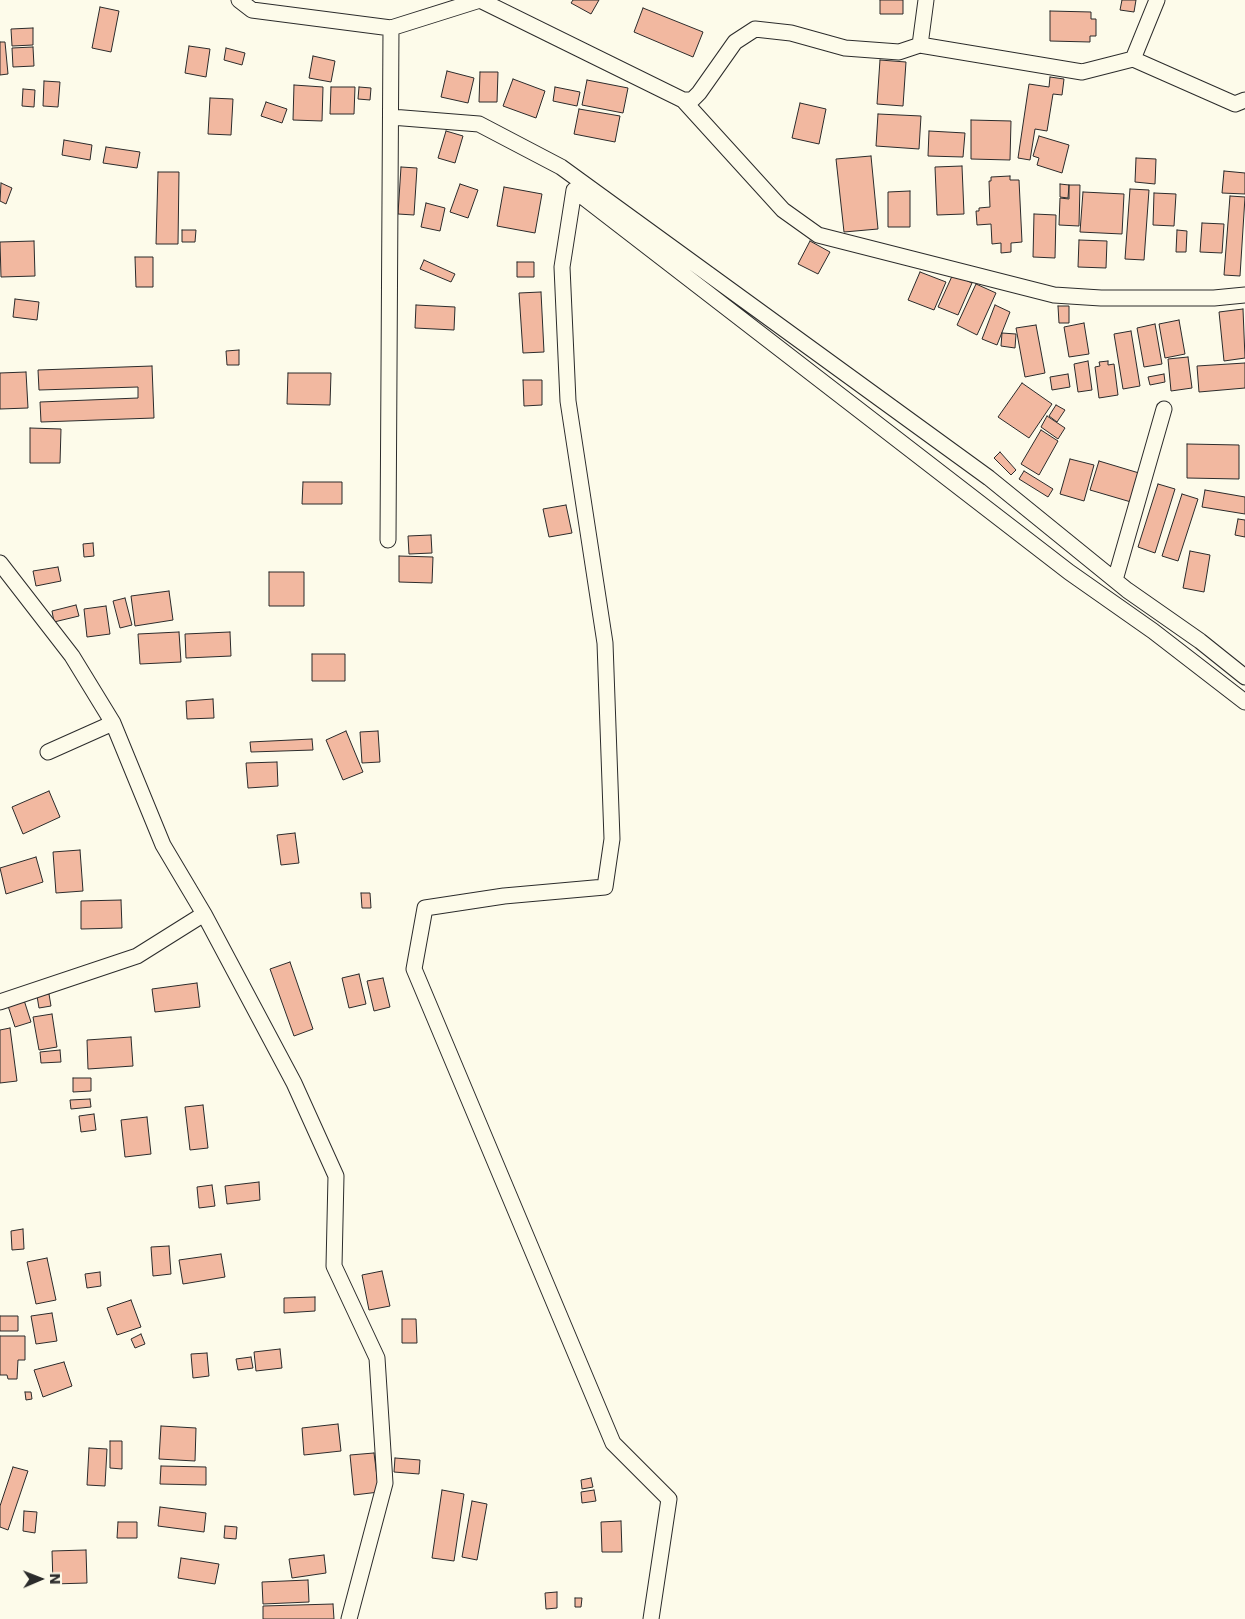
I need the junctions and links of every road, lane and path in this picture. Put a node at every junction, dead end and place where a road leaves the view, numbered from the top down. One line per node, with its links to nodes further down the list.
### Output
1 (239, 0): 5 (street)
2 (480, 0): 5 (street); 8 (street)
3 (926, 0): 6 (street)
4 (1157, 0): 7 (street)
5 (391, 28): 10 (street)
6 (920, 45): 7 (street); 8 (street)
7 (1133, 59): 9 (street)
8 (682, 100): 11 (street)
9 (1245, 100)
10 (391, 117): 13 (street); 15 (street)
11 (1245, 295)
12 (1164, 409): 15 (street)
13 (388, 540)
14 (0, 563): 18 (street)
15 (1114, 580): 16 (street)
16 (1245, 677)
17 (1245, 702): 23 (street)
18 (113, 723): 19 (street); 20 (street)
19 (48, 752)
20 (204, 914): 21 (street); 22 (street)
21 (0, 1002)
22 (350, 1619)
23 (651, 1619)

